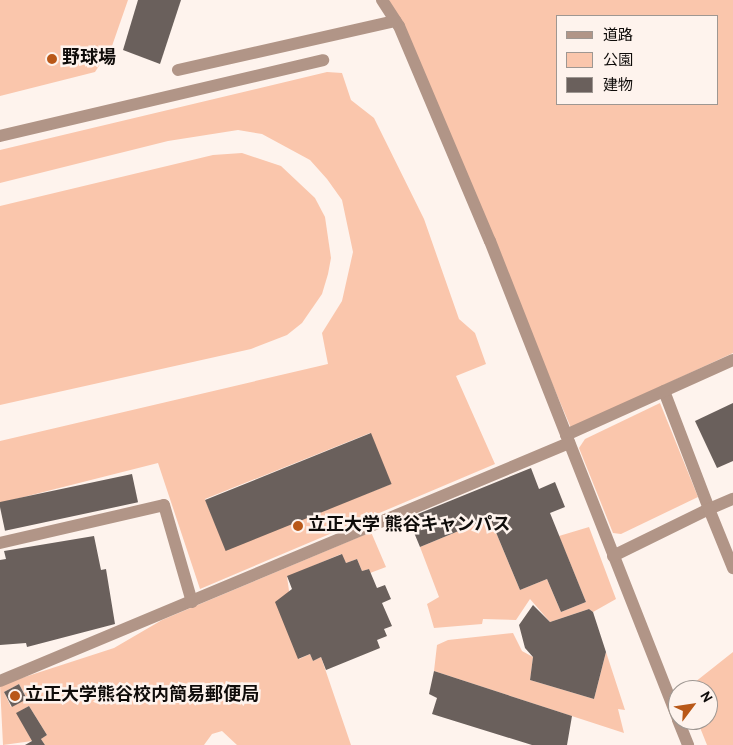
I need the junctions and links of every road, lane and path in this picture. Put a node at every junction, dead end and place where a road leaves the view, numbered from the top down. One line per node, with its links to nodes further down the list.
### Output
1 (382, 0): 2 (street)
2 (396, 21): 4 (street); 8 (street)
3 (323, 60): 5 (street)
4 (178, 70)
5 (0, 136)
6 (733, 360): 7 (street)
7 (664, 391): 8 (street); 10 (street)
8 (567, 439): 12 (street); 14 (street)
9 (733, 499): 10 (street)
10 (710, 509): 12 (street); 13 (street)
11 (0, 543): 14 (street)
12 (613, 556): 16 (street)
13 (733, 568)
14 (192, 602): 15 (street)
15 (0, 681)
16 (668, 695)
17 (682, 730): 18 (street)
18 (688, 745)

